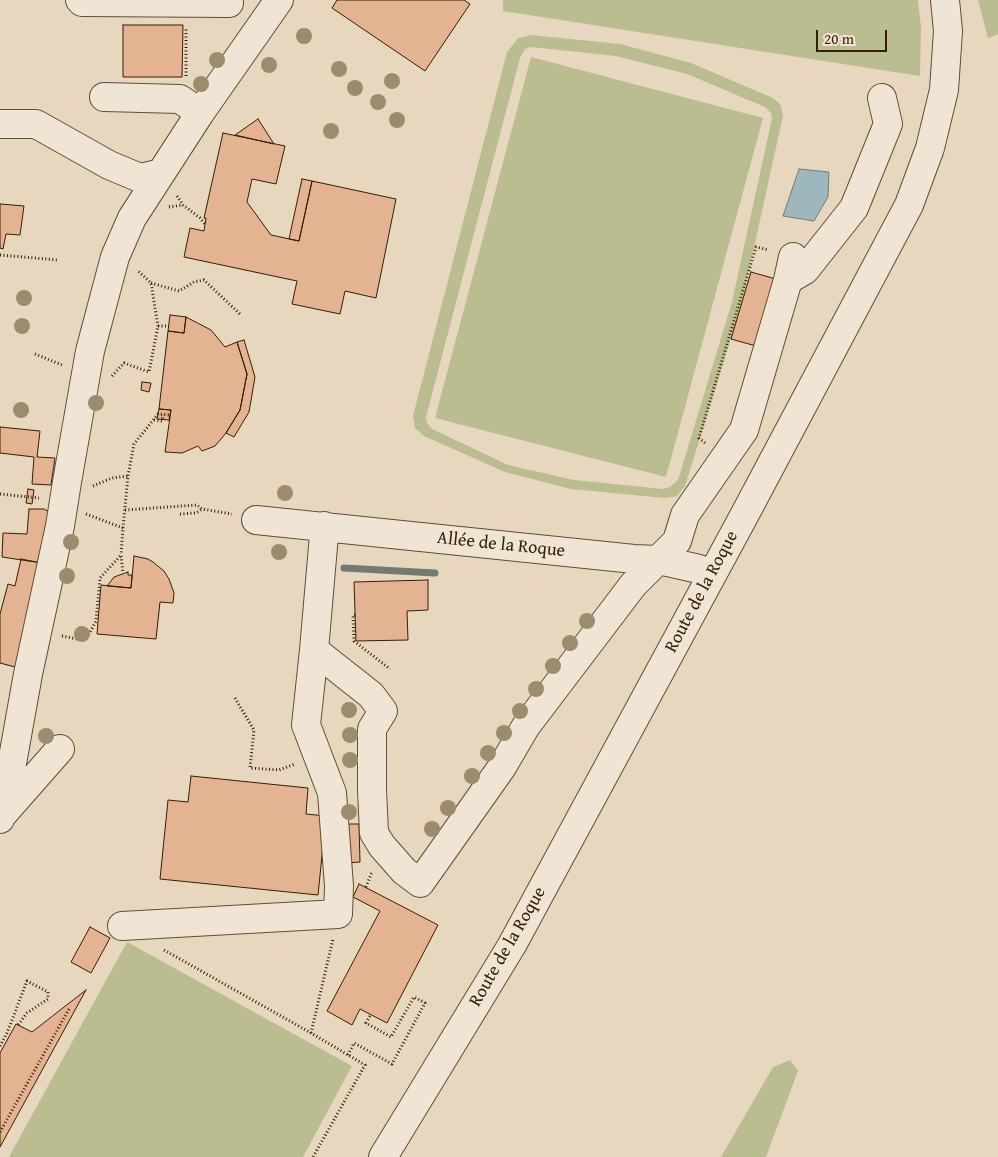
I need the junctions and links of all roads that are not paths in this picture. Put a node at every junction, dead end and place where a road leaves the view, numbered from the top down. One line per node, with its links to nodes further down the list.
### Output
1 (80, 0): 4 (street)
2 (279, 0): 5 (street)
3 (944, 0): 14 (street, Route de la Roque)
4 (229, 2): 5 (street)
5 (256, 35): 8 (street)
6 (104, 98): 8 (street)
7 (882, 98): 13 (street)
8 (200, 113): 10 (street)
9 (0, 124): 10 (street)
10 (161, 173): 17 (street)
11 (256, 520): 12 (street, Allée de la Roque)
12 (324, 526): 13 (street, Allée de la Roque); 15 (street)
13 (659, 560): 14 (street, Allée de la Roque); 15 (street)
14 (711, 576): 19 (street, Route de la Roque)
15 (314, 650): 18 (street)
16 (60, 749): 17 (street)
17 (1, 817)
18 (122, 926)
19 (383, 1157)

